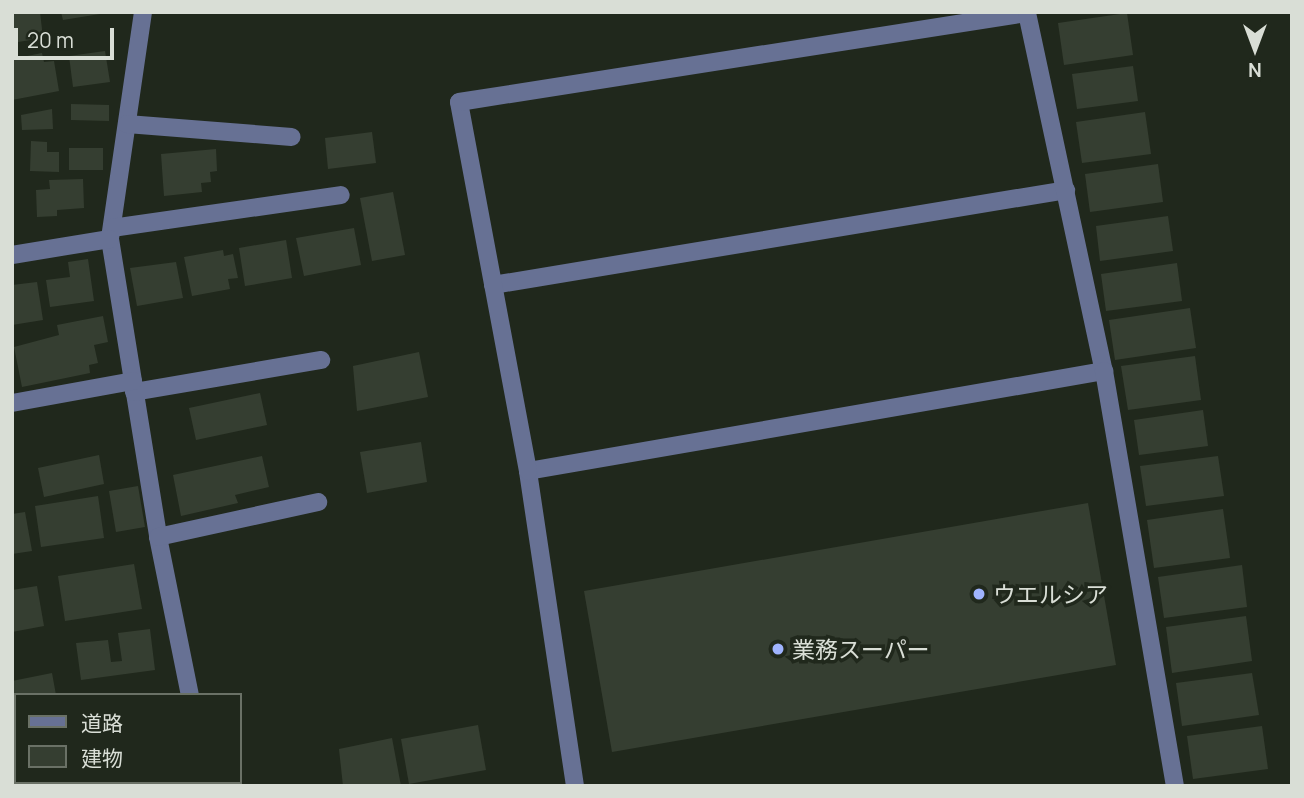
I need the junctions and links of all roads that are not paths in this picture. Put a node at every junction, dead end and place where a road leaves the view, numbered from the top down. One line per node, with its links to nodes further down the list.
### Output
1 (143, 12): 2 (street)
2 (127, 124): 3 (street); 6 (street)
3 (291, 137)
4 (1066, 190): 8 (street); 8 (street); 10 (street)
5 (341, 195): 6 (street)
6 (111, 234): 7 (street); 11 (street)
7 (12, 255)
8 (493, 285): 13 (street)
9 (321, 360): 11 (street)
10 (1104, 371): 13 (street); 18 (street)
11 (134, 386): 12 (street); 15 (street)
12 (12, 403)
13 (528, 471): 17 (street)
14 (318, 502): 15 (street)
15 (158, 537): 16 (street)
16 (190, 693)
17 (575, 786)
18 (1175, 786)

